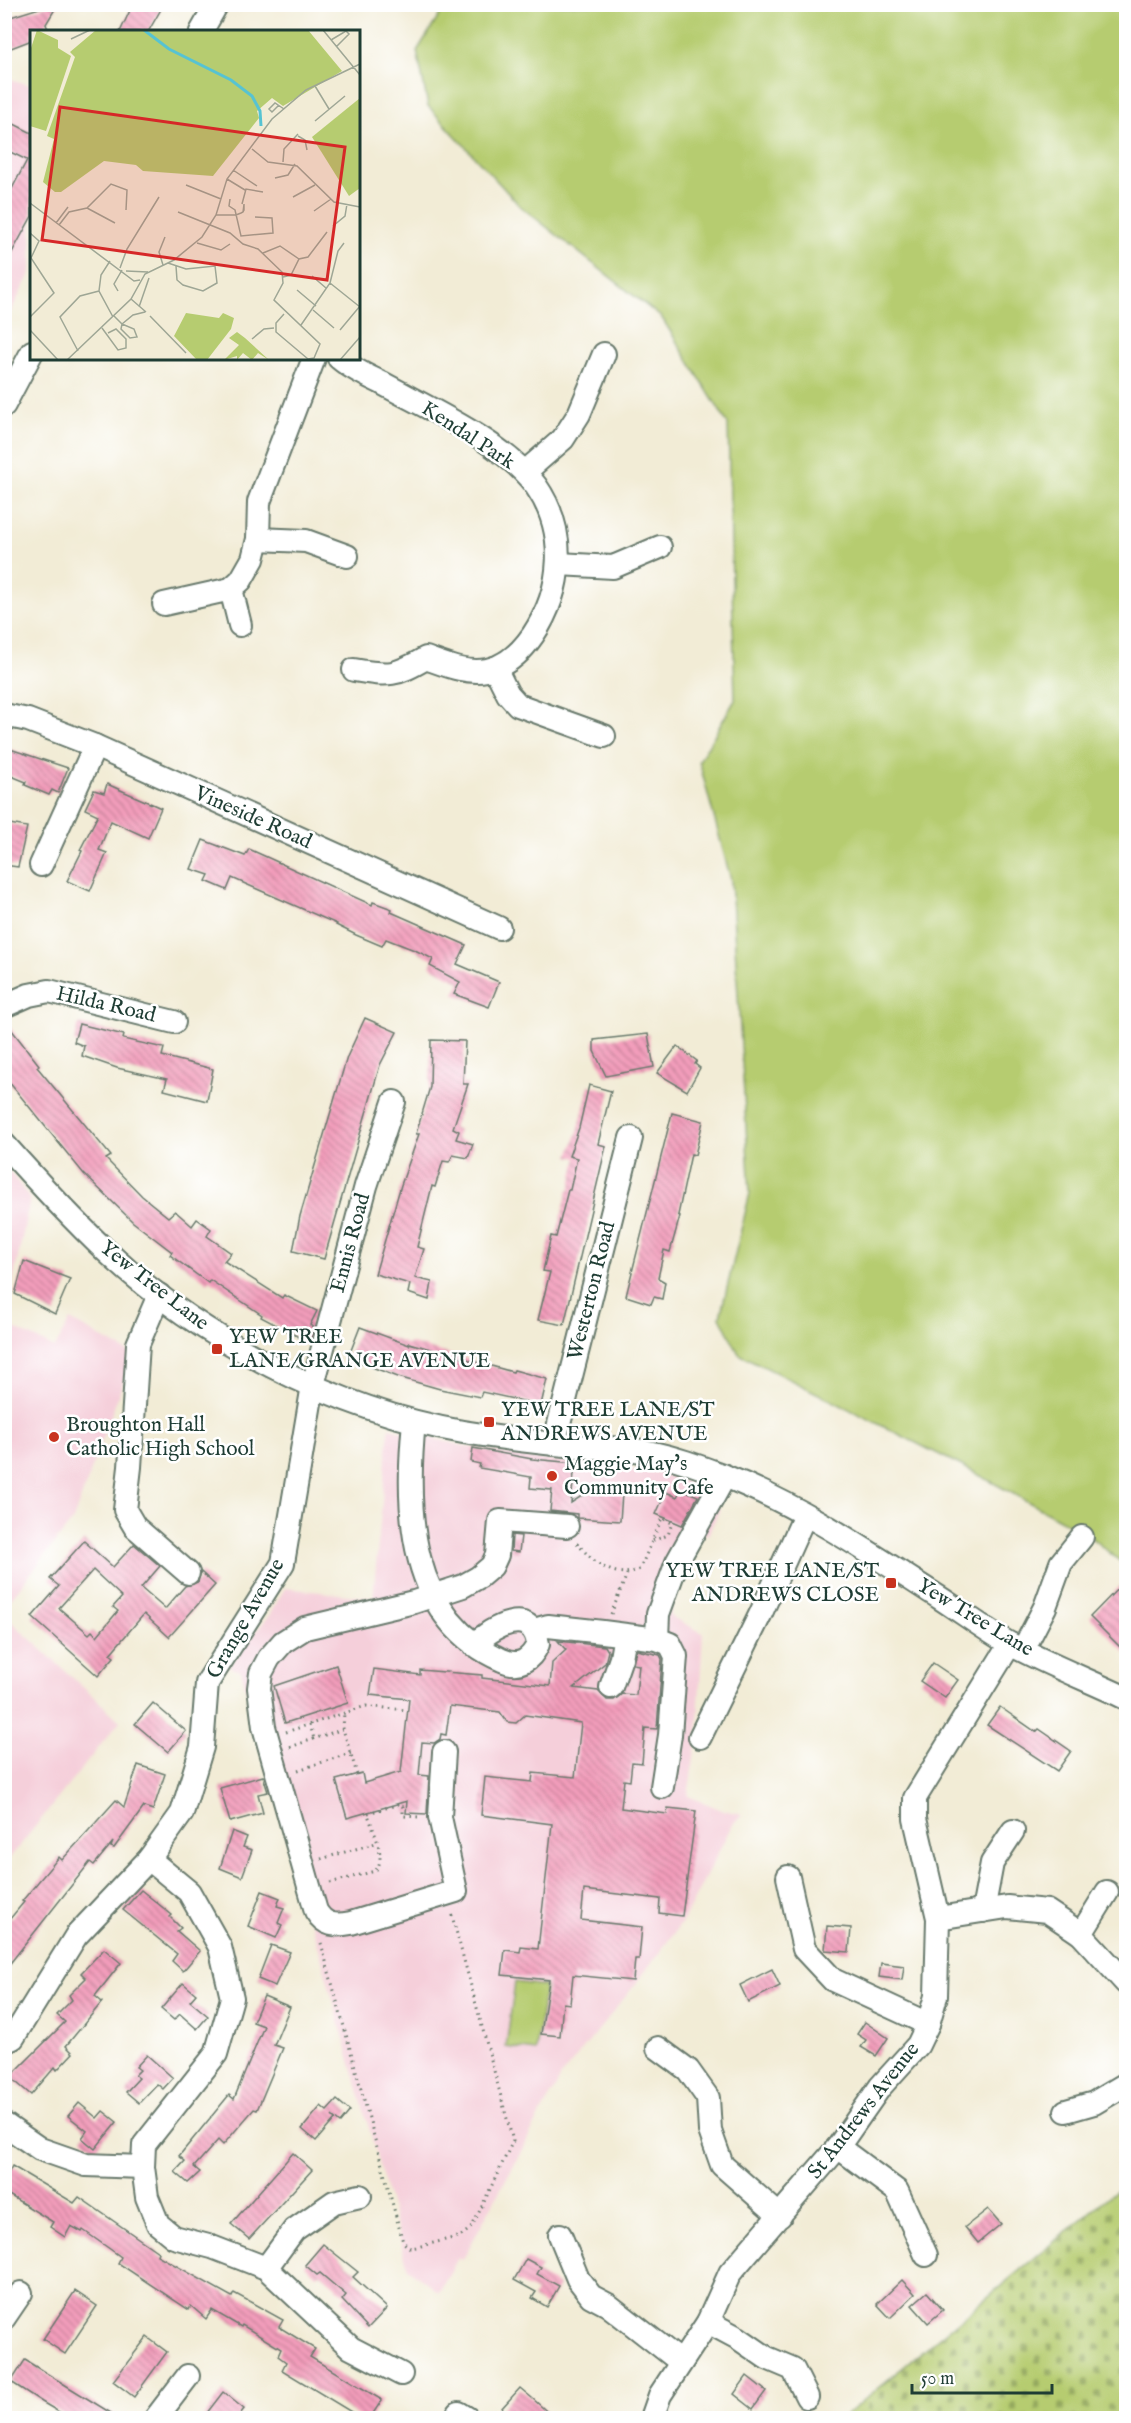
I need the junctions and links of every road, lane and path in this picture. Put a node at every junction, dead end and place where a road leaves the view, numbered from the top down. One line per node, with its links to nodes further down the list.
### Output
1 (217, 4): 2 (street)
2 (202, 30)
3 (604, 354): 8 (street)
4 (30, 356): 7 (street)
5 (313, 360): 9 (street)
6 (343, 360): 8 (street, Kendal Park)
7 (4, 405)
8 (525, 472): 12 (street, Kendal Park)
9 (258, 539): 11 (street); 13 (street)
10 (660, 547): 12 (street)
11 (347, 556)
12 (559, 564): 16 (street, Kendal Park)
13 (231, 589): 14 (street); 15 (street)
14 (164, 604)
15 (240, 625)
16 (495, 668): 17 (street); 19 (street)
17 (354, 670)
18 (4, 715): 20 (street, Vineside Road)
19 (604, 736)
20 (95, 746): 21 (street); 22 (street, Vineside Road)
21 (41, 866)
22 (499, 928)
23 (4, 1006): 24 (street, Hilda Road)
24 (174, 1022)
25 (394, 1102): 29 (street, Ennis Road)
26 (631, 1138): 31 (street, Westerton Road)
27 (4, 1144): 28 (street, Yew Tree Lane)
28 (159, 1295): 29 (street, Yew Tree Lane); 37 (street)
29 (313, 1385): 30 (street, Yew Tree Lane); 62 (street, Grange Avenue)
30 (414, 1422): 31 (street, Yew Tree Lane); 39 (street)
31 (554, 1444): 32 (street, Yew Tree Lane)
32 (725, 1476): 33 (street, Yew Tree Lane); 42 (street)
33 (805, 1515): 44 (street, Yew Tree Lane); 51 (street)
34 (567, 1526): 38 (path); 39 (street)
35 (1082, 1537): 44 (street, St Andrews Avenue)
36 (652, 1542): 36 (path); 38 (path)
37 (188, 1573)
38 (627, 1574): 41 (path)
39 (434, 1596): 43 (street); 53 (street)
40 (534, 1630): 41 (street); 43 (street); 43 (street)
41 (614, 1633): 42 (street); 45 (street)
42 (657, 1639): 58 (street)
43 (474, 1645)
44 (1017, 1647): 46 (street, Yew Tree Lane); 69 (street, St Andrews Avenue)
45 (611, 1687)
46 (1126, 1698)
47 (406, 1710): 48 (path)
48 (344, 1713): 49 (path); 50 (path)
49 (310, 1724): 52 (path); 53 (path)
50 (343, 1730): 52 (path); 55 (path)
51 (700, 1737)
52 (314, 1739): 53 (path)
53 (277, 1743): 63 (street)
54 (444, 1752): 67 (street)
55 (351, 1754): 56 (path); 57 (path)
56 (296, 1770)
57 (357, 1774)
58 (662, 1787)
59 (428, 1817): 61 (path)
60 (1013, 1831): 68 (street)
61 (376, 1843): 63 (path); 65 (path)
62 (149, 1859): 74 (street, Grange Avenue); 80 (street)
63 (303, 1865): 65 (street)
64 (788, 1876): 73 (street)
65 (310, 1889): 70 (street)
66 (1107, 1892): 71 (street)
67 (446, 1894): 70 (street); 70 (path)
68 (983, 1911): 69 (street); 71 (street)
69 (938, 1918): 73 (street, St Andrews Avenue)
70 (328, 1924)
71 (1081, 1934): 72 (street)
72 (1126, 1983)
73 (928, 2024): 79 (street, St Andrews Avenue)
74 (4, 2042)
75 (658, 2048): 82 (street)
76 (1126, 2084): 77 (street)
77 (1066, 2110)
78 (4, 2124): 80 (street)
79 (838, 2147): 82 (street, St Andrews Avenue); 84 (street)
80 (142, 2167): 85 (street)
81 (360, 2196): 85 (street)
82 (780, 2216): 88 (street, St Andrews Avenue)
83 (560, 2235): 89 (street)
84 (926, 2255)
85 (266, 2268): 90 (street)
86 (21, 2293): 87 (street)
87 (4, 2318)
88 (708, 2322): 89 (street, St Andrews Avenue); 92 (street)
89 (681, 2362): 94 (street, St Andrews Avenue)
90 (401, 2374)
91 (188, 2376): 93 (street)
92 (807, 2397)
93 (156, 2418)
94 (652, 2418)

